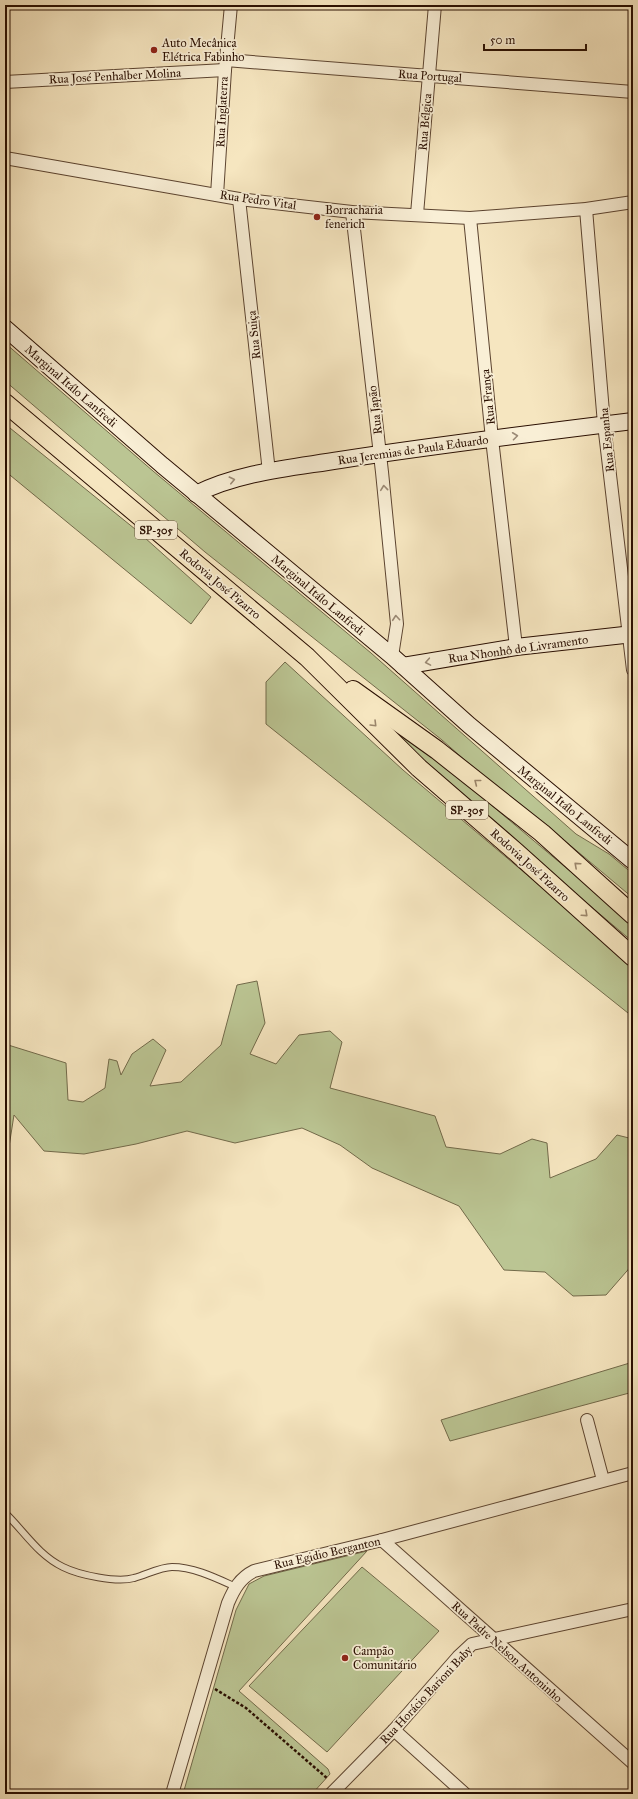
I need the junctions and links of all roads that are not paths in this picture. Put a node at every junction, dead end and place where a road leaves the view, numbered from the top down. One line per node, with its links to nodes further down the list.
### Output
1 (231, 5): 3 (street, Rua Inglaterra)
2 (435, 5): 4 (street, Rua Bélgica)
3 (225, 65): 4 (street, Rua Portugal); 5 (street, Rua José Penhalber Molina); 8 (street, Rua Inglaterra)
4 (429, 76): 6 (street, Rua Portugal); 13 (street, Rua Bélgica)
5 (5, 82)
6 (633, 92)
7 (5, 158): 8 (street, Rua Pedro Vital)
8 (217, 195): 9 (street, Rua Pedro Vital)
9 (239, 199): 12 (street, Rua Pedro Vital); 21 (street, Rua Suiça)
10 (633, 202): 11 (street, Rua Pedro Vital)
11 (586, 209): 14 (street, Rua Pedro Vital); 18 (street, Rua Espanha)
12 (352, 212): 13 (street, Rua Pedro Vital); 20 (street, Rua Japão)
13 (417, 214): 14 (street, Rua Pedro Vital)
14 (470, 218): 19 (street, Rua França)
15 (5, 328): 22 (street, Marginal Itálo Lanfredi)
16 (5, 403): 25 (main road, Rodovia José Pizarro / SP-305)
17 (633, 420): 18 (street, Rua Jeremias de Paula Eduardo)
18 (604, 424): 19 (street, Rua Jeremias de Paula Eduardo, one-way to 18); 23 (street, Rua Espanha)
19 (492, 439): 20 (street, Rua Jeremias de Paula Eduardo); 24 (street, Rua França)
20 (380, 454): 21 (street, Rua Jeremias de Paula Eduardo); 26 (street, Rua Japão, one-way to 20)
21 (269, 472): 22 (street, Rua Jeremias de Paula Eduardo, one-way to 21)
22 (196, 494): 26 (street, Marginal Itálo Lanfredi)
23 (631, 635): 24 (street, Rua Nhonhô do Livramento); 27 (street, Rua Espanha)
24 (516, 647): 26 (street, Rua Nhonhô do Livramento, one-way to 26)
25 (307, 657): 30 (main road, Rodovia José Pizarro / SP-305, one-way to 25); 33 (main road, Rodovia José Pizarro / SP-305, one-way to 33)
26 (397, 661): 28 (street, Marginal Itálo Lanfredi)
27 (633, 670)
28 (626, 850): 29 (street, Marginal Itálo Lanfredi)
29 (633, 861)
30 (616, 900): 31 (main road); 32 (main road, Rodovia José Pizarro / SP-305)
31 (633, 909)
32 (633, 915)
33 (633, 957)
34 (587, 1420): 36 (street)
35 (633, 1473): 36 (street, Rua Egidio Berganton)
36 (603, 1480): 38 (street, Rua Egidio Berganton)
37 (5, 1513): 39 (lane)
38 (382, 1540): 39 (street, Rua Egidio Berganton); 41 (street, Rua Padre Nelson Antoninho)
39 (236, 1587): 45 (street, Rua Egidio Berganton)
40 (633, 1609): 41 (street, Rua Horácio Barioni Baby)
41 (494, 1639): 42 (street, Rua Horácio Barioni Baby); 43 (street, Rua Padre Nelson Antoninho)
42 (394, 1730): 44 (street, Rua Horácio Barioni Baby); 46 (street)
43 (633, 1763)
44 (334, 1790)
45 (172, 1794)
46 (465, 1794)

